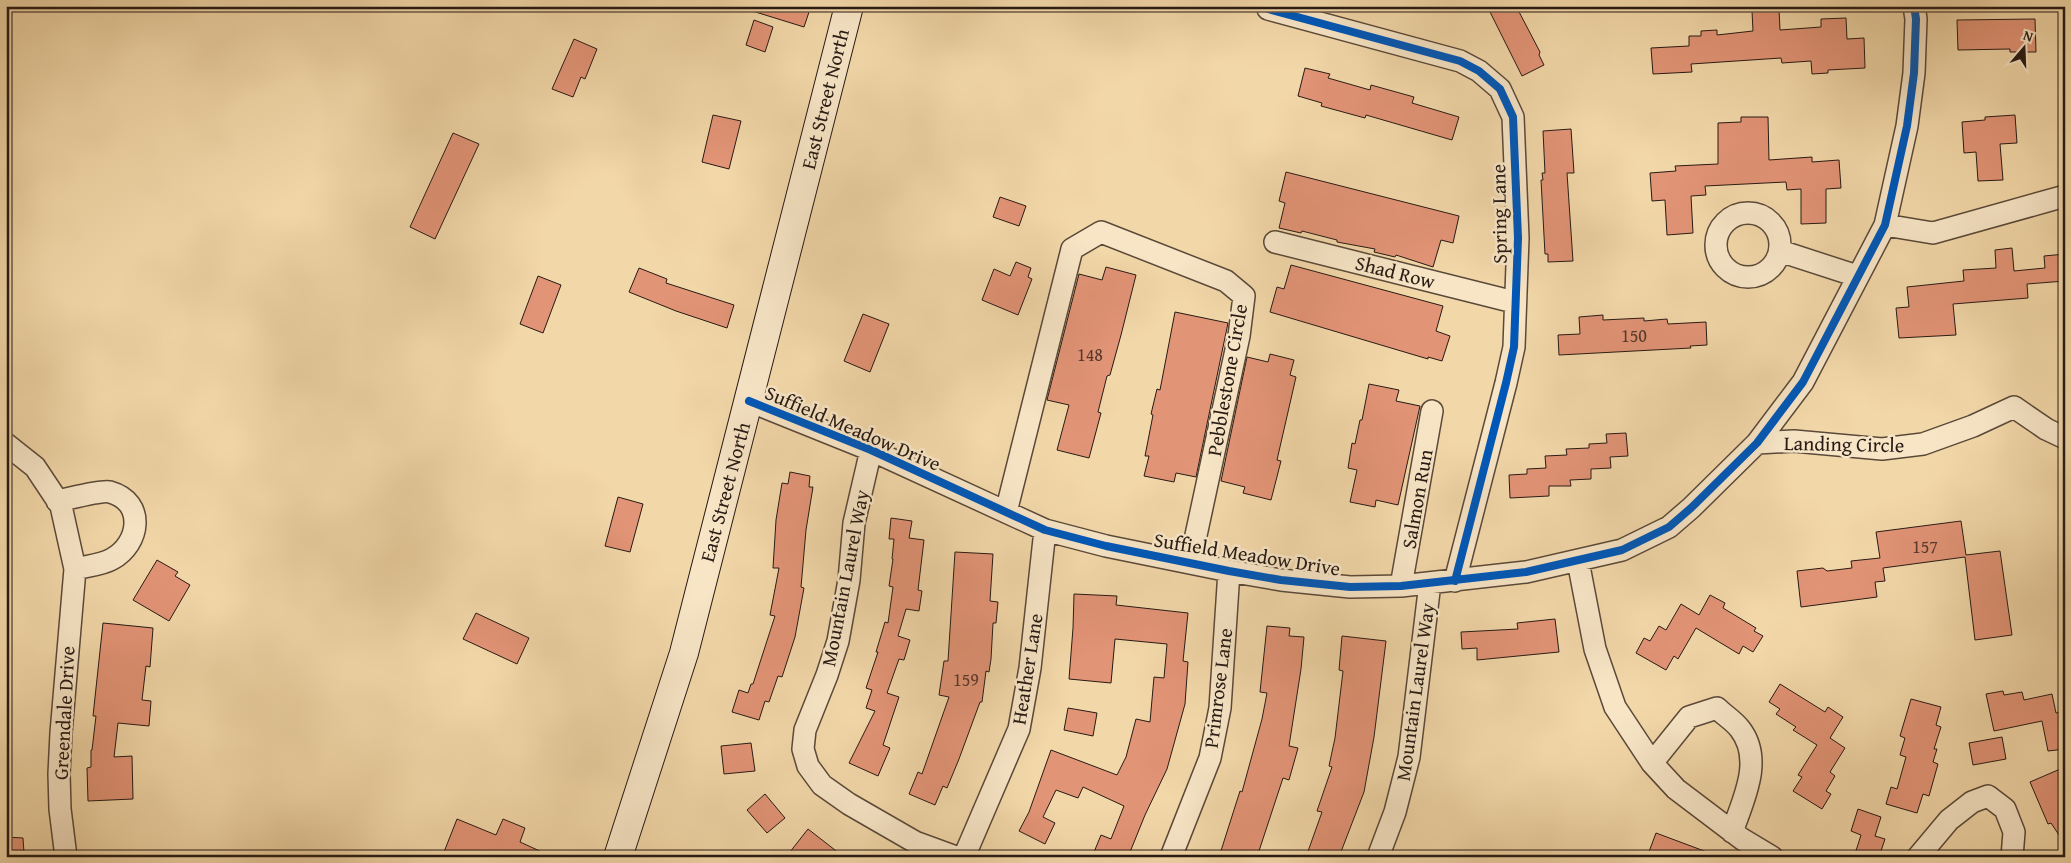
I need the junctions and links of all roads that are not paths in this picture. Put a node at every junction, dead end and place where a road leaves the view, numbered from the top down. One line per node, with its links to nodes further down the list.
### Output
1 (849, 6): 10 (main road, East Street North)
2 (1914, 6): 5 (street, Suffield Meadow Drive)
3 (1268, 9): 9 (street, Spring Lane)
4 (2065, 196): 5 (street)
5 (1885, 225): 8 (street, Suffield Meadow Drive)
6 (1275, 242): 9 (street, Shad Row)
7 (1780, 251): 8 (street)
8 (1857, 276): 13 (street, Suffield Meadow Drive)
9 (1514, 302): 23 (street, Spring Lane)
10 (749, 401): 15 (street, Suffield Meadow Drive); 30 (main road, East Street North)
11 (1432, 411): 25 (street, Salmon Run)
12 (2065, 438): 13 (street, Landing Circle)
13 (1758, 443): 19 (street, Suffield Meadow Drive)
14 (6, 444): 16 (street, Greendale Drive)
15 (871, 450): 17 (street, Suffield Meadow Drive); 31 (street, Mountain Laurel Way)
16 (57, 501): 21 (street, Greendale Drive); 21 (street)
17 (1006, 512): 18 (street, Suffield Meadow Drive); 20 (street, Pebblestone Circle)
18 (1045, 530): 20 (street, Suffield Meadow Drive); 32 (street, Heather Lane)
19 (1578, 561): 23 (street, Suffield Meadow Drive); 26 (street)
20 (1190, 563): 22 (street, Suffield Meadow Drive)
21 (74, 569): 29 (street, Greendale Drive)
22 (1229, 571): 25 (street, Suffield Meadow Drive); 33 (street, Primrose Lane)
23 (1454, 581): 24 (street, Suffield Meadow Drive)
24 (1430, 583): 25 (street, Suffield Meadow Drive); 34 (street, Mountain Laurel Way)
25 (1401, 586)
26 (1652, 763): 27 (street); 27 (street)
27 (1737, 843): 35 (street)
28 (1922, 856): 36 (street)
29 (66, 857)
30 (618, 857)
31 (956, 857)
32 (964, 857)
33 (1171, 857)
34 (1378, 857)
35 (1772, 857)
36 (2012, 857)

